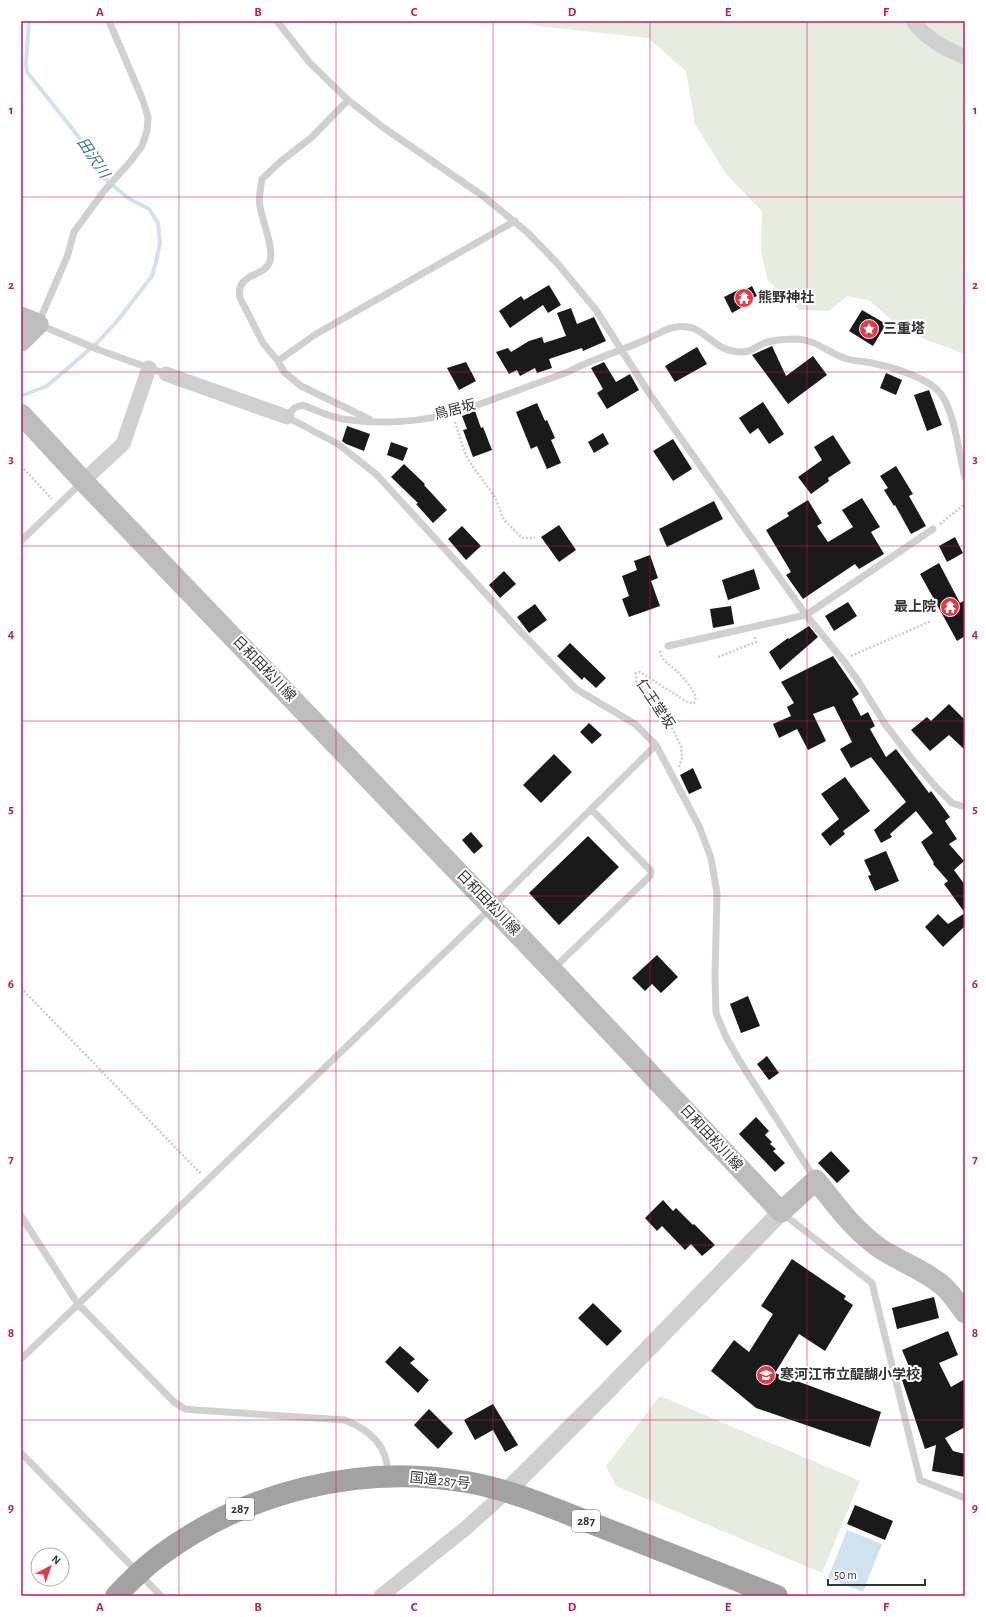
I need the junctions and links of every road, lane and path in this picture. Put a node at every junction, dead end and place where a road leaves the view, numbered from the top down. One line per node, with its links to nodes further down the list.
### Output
1 (110, 21): 7 (lane)
2 (277, 21): 5 (lane)
3 (913, 21): 4 (street)
4 (965, 57)
5 (348, 100): 6 (lane); 10 (lane)
6 (515, 221): 9 (lane); 10 (lane)
7 (30, 321): 8 (main road); 11 (lane)
8 (21, 341)
9 (621, 350): 14 (lane, 鳥居坂); 18 (lane, 鳥居坂); 25 (lane)
10 (278, 361): 16 (lane)
11 (149, 368): 12 (lane); 19 (street)
12 (166, 374): 15 (street)
13 (21, 414): 19 (main road, 日和田松川線)
14 (452, 414): 16 (lane, 鳥居坂); 23 (path)
15 (287, 417): 16 (lane, 鳥居坂); 31 (lane)
16 (373, 421)
17 (21, 466): 21 (path)
18 (965, 478)
19 (83, 481): 21 (lane); 35 (main road, 日和田松川線)
20 (965, 504): 22 (path)
21 (58, 505): 24 (lane)
22 (933, 530): 25 (lane)
23 (536, 538)
24 (21, 541)
25 (806, 615): 27 (lane); 30 (lane)
26 (931, 621): 30 (path)
27 (752, 627): 28 (lane); 29 (path)
28 (668, 646): 32 (path, 仁王堂坂)
29 (718, 657)
30 (844, 660): 33 (lane)
31 (656, 745): 32 (lane); 34 (lane)
32 (673, 778): 38 (lane)
33 (965, 806)
34 (591, 809): 35 (lane); 36 (lane)
35 (492, 907): 36 (main road, 日和田松川線); 39 (lane)
36 (552, 970): 40 (main road, 日和田松川線)
37 (21, 988): 39 (path)
38 (816, 1180): 40 (main road); 43 (main road)
39 (208, 1181): 42 (lane)
40 (781, 1212): 47 (street); 48 (lane)
41 (21, 1216): 42 (lane)
42 (78, 1304): 44 (lane); 46 (lane)
43 (965, 1314)
44 (21, 1359)
45 (21, 1453): 49 (lane)
46 (388, 1477): 47 (highway, 国道287号 / 287); 49 (highway, 国道287号 / 287)
47 (506, 1492): 52 (street); 53 (highway, 国道287号 / 287)
48 (965, 1498)
49 (138, 1573): 50 (highway, 国道287号 / 287); 51 (lane)
50 (116, 1596)
51 (161, 1596)
52 (380, 1596)
53 (777, 1596)

